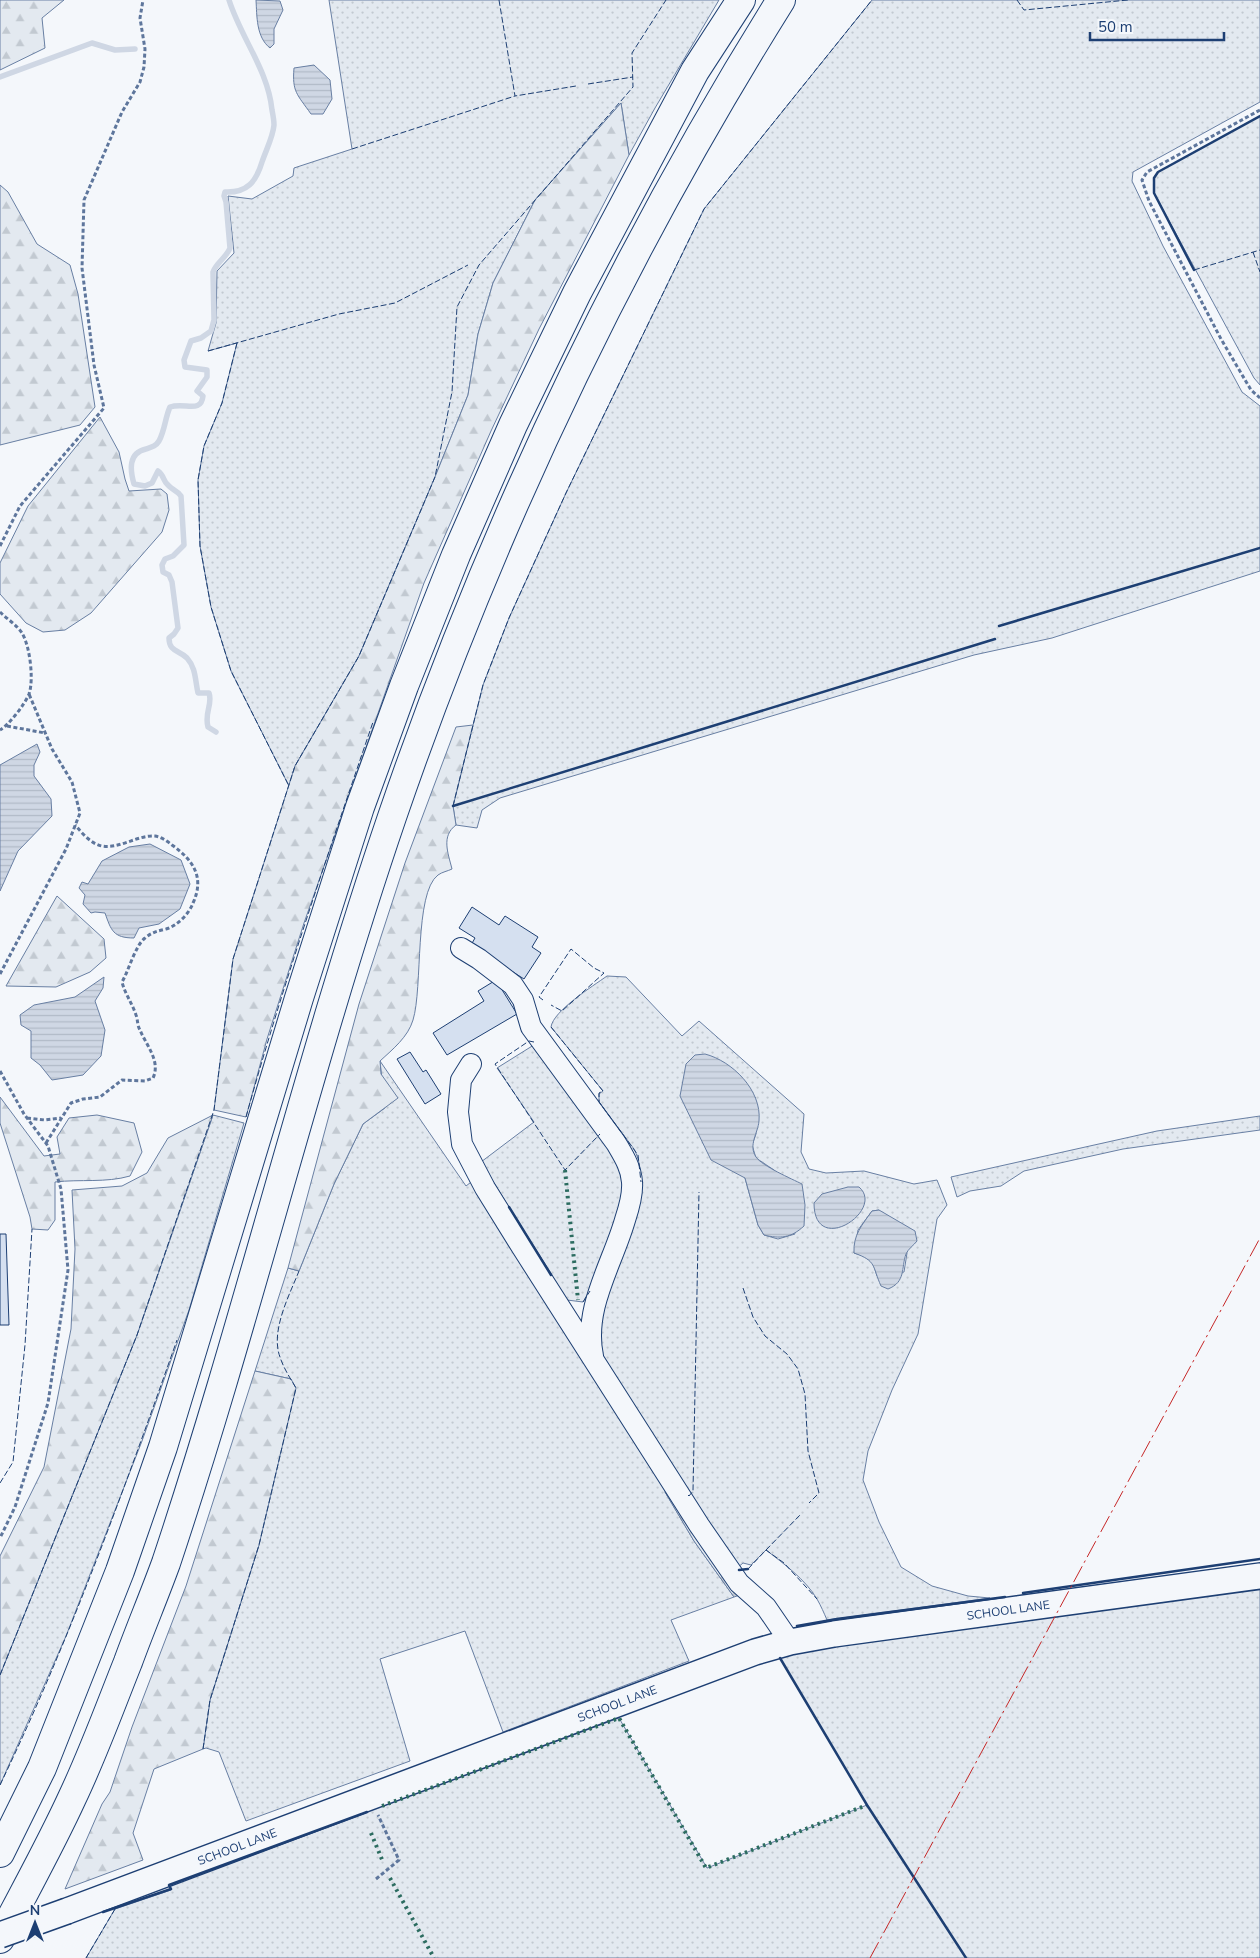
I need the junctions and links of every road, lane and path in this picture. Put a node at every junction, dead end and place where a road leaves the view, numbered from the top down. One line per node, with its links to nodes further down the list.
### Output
1 (143, 0): 6 (path)
2 (741, 0): 25 (highway)
3 (780, 0): 27 (highway)
4 (1260, 110): 5 (path)
5 (1260, 398)
6 (0, 546)
7 (0, 612): 8 (path)
8 (29, 694): 9 (path); 11 (path)
9 (7, 726): 10 (path); 11 (path)
10 (0, 730)
11 (45, 733): 12 (path)
12 (75, 825): 14 (path); 18 (path)
13 (461, 948): 20 (lane)
14 (0, 974)
15 (471, 1064): 20 (lane)
16 (0, 1071): 17 (path)
17 (26, 1118): 18 (path); 19 (path)
18 (61, 1118): 19 (path)
19 (46, 1142): 21 (path)
20 (594, 1359): 23 (lane)
21 (0, 1538)
22 (1260, 1576): 23 (main road, SCHOOL LANE)
23 (790, 1642): 24 (main road, SCHOOL LANE)
24 (369, 1797): 26 (path); 27 (main road, SCHOOL LANE, bridge)
25 (0, 1852)
26 (376, 1879)
27 (0, 1937)

